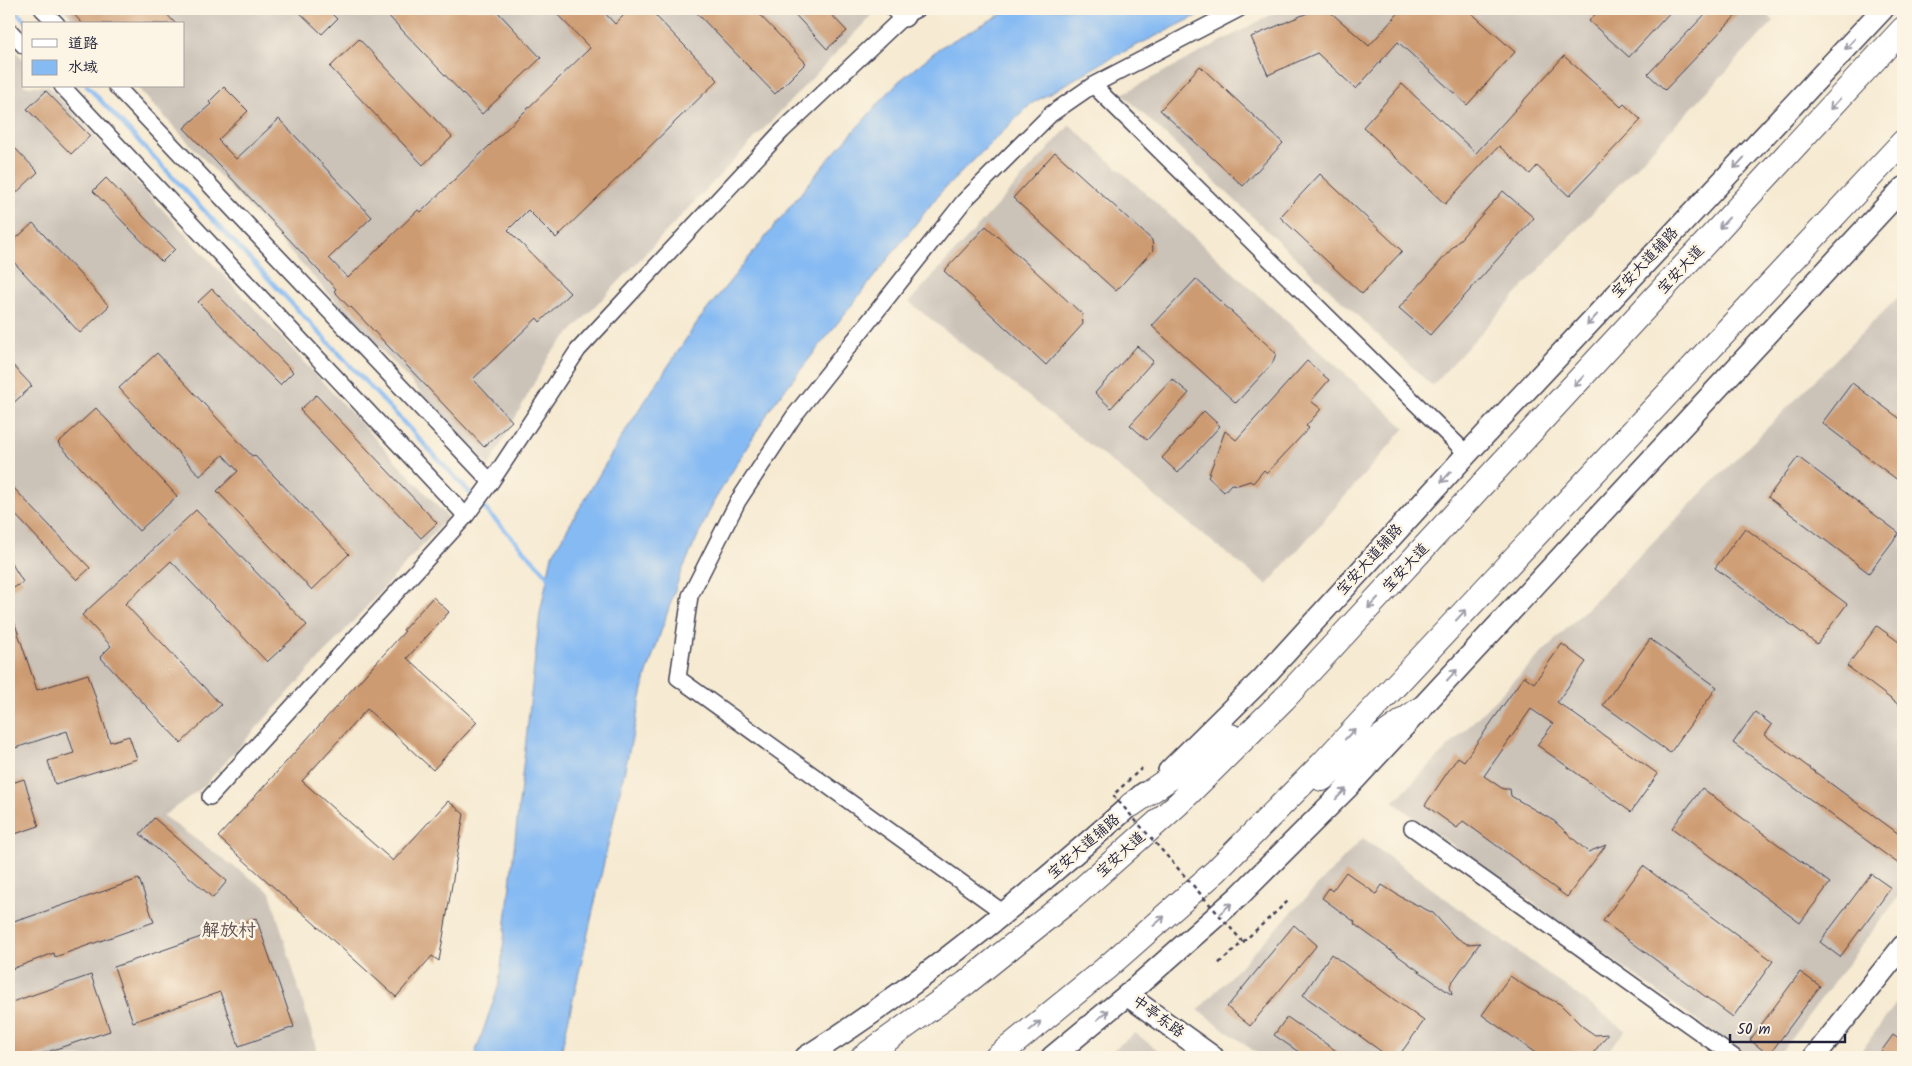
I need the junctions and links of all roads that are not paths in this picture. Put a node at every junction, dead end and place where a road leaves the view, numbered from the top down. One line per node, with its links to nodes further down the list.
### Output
1 (42, 9): 5 (street)
2 (1239, 9): 9 (street)
3 (1883, 9): 14 (main road, 宝安大道辅路, one-way to 14)
4 (906, 11): 15 (street)
5 (55, 22)
6 (1903, 29): 17 (main road, 宝安大道, one-way to 17)
7 (9, 30): 8 (street)
8 (22, 44)
9 (1093, 85): 14 (street); 23 (street)
10 (64, 88): 16 (street)
11 (118, 88): 15 (street)
12 (1903, 142): 21 (main road, one-way to 12)
13 (1903, 188): 18 (main road, one-way to 13)
14 (1467, 454): 20 (main road, 宝安大道辅路, one-way to 20)
15 (488, 486): 16 (street)
16 (469, 513): 19 (street)
17 (1284, 700): 20 (main road); 27 (main road, 宝安大道)
18 (1420, 709): 21 (main road); 25 (main road, one-way to 18)
19 (210, 797)
20 (1131, 805): 23 (main road, 宝安大道辅路)
21 (1271, 815): 28 (main road, one-way to 21)
22 (1412, 828): 31 (street)
23 (1004, 913): 26 (main road, 宝安大道辅路)
24 (1903, 946): 32 (main road)
25 (1127, 995): 29 (main road, one-way to 25); 30 (main road, 中亭东路)
26 (806, 1057)
27 (863, 1057)
28 (997, 1057)
29 (1052, 1057)
30 (1213, 1057)
31 (1734, 1057)
32 (1814, 1057)

